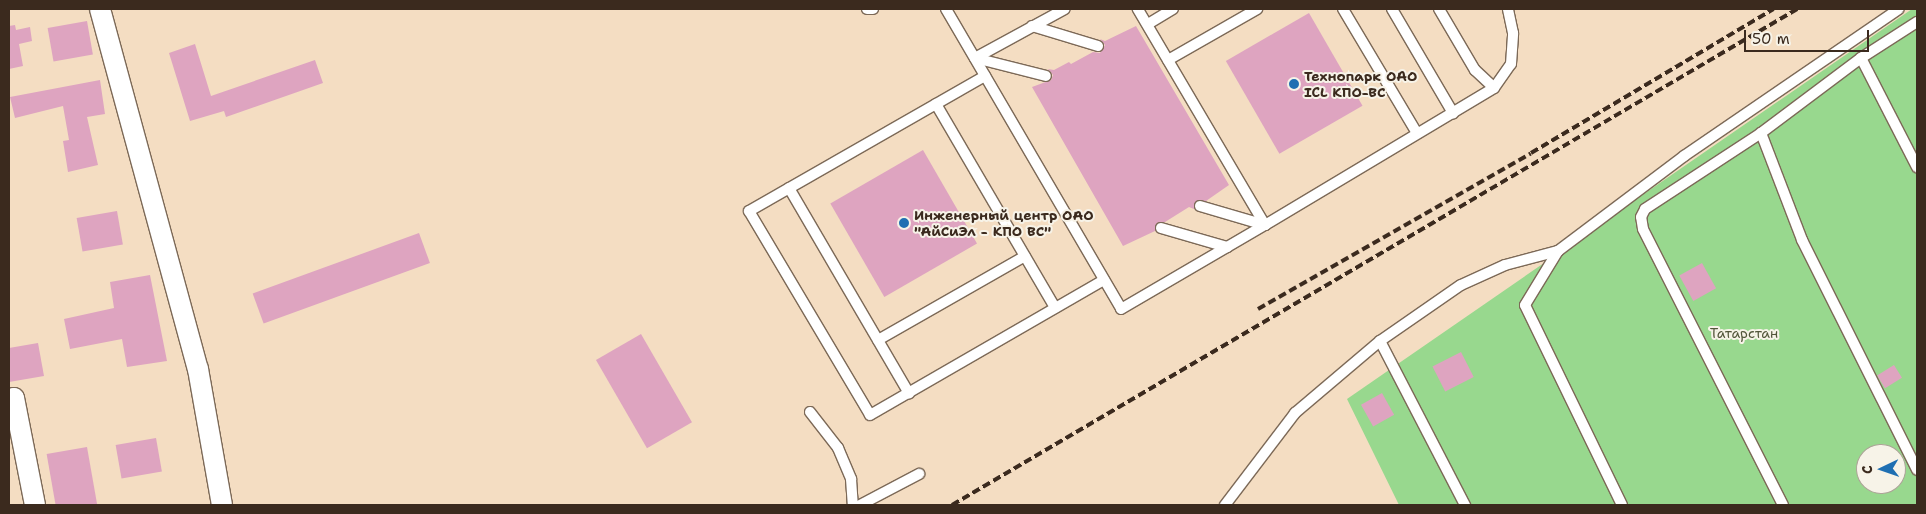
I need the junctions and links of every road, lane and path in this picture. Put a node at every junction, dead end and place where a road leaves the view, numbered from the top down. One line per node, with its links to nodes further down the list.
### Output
1 (100, 9): 46 (street)
2 (867, 9): 3 (lane)
3 (872, 9)
4 (946, 9): 18 (lane)
5 (1064, 9): 16 (lane)
6 (1138, 9): 15 (lane)
7 (1174, 9): 15 (lane)
8 (1257, 9): 20 (lane)
9 (1343, 9): 26 (lane)
10 (1392, 9): 25 (lane)
11 (1439, 9): 23 (lane)
12 (1508, 9): 23 (lane)
13 (1899, 9): 34 (lane)
14 (1917, 22): 19 (lane)
15 (1148, 24): 20 (lane)
16 (1032, 26): 17 (lane); 18 (lane)
17 (1098, 46)
18 (975, 58): 21 (lane); 22 (lane)
19 (1861, 58): 27 (lane); 28 (lane)
20 (1168, 60): 31 (lane)
21 (985, 76): 24 (lane); 36 (lane)
22 (1046, 76)
23 (1494, 88): 25 (lane)
24 (936, 104): 29 (lane); 35 (lane)
25 (1453, 113): 26 (lane)
26 (1417, 133): 31 (lane)
27 (1761, 133): 43 (lane); 52 (lane)
28 (1917, 167)
29 (789, 188): 38 (lane); 40 (lane)
30 (1200, 206): 31 (lane)
31 (1265, 225): 33 (lane)
32 (1161, 228): 33 (lane)
33 (1227, 247): 36 (lane)
34 (1558, 252): 39 (lane); 51 (lane)
35 (1025, 256): 37 (lane); 38 (lane)
36 (1104, 280): 37 (lane)
37 (1055, 308): 40 (lane)
38 (878, 340): 40 (lane)
39 (1380, 341): 49 (lane); 50 (lane)
40 (909, 393)
41 (9, 399): 45 (street)
42 (810, 412): 47 (lane)
43 (1917, 470)
44 (919, 474): 48 (lane)
45 (36, 505)
46 (222, 505)
47 (853, 505)
48 (860, 505)
49 (1224, 505)
50 (1465, 505)
51 (1622, 505)
52 (1783, 505)

